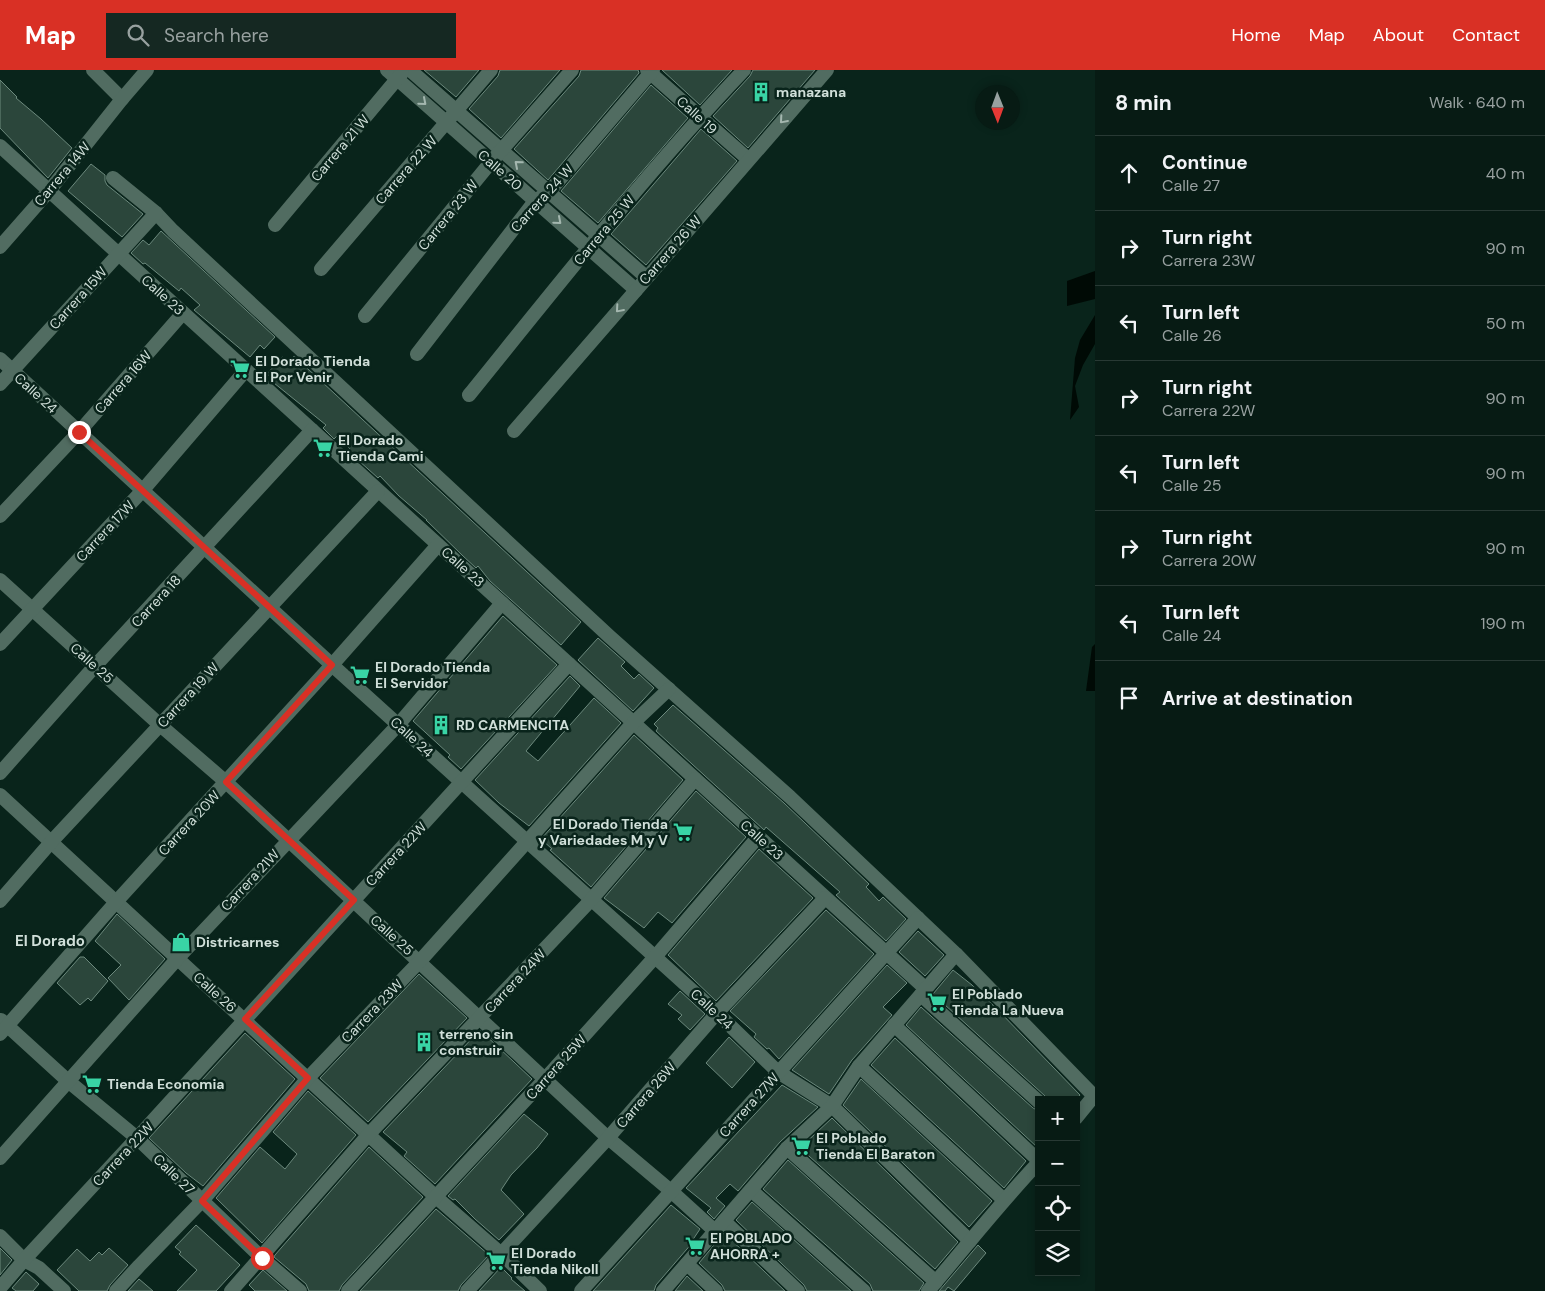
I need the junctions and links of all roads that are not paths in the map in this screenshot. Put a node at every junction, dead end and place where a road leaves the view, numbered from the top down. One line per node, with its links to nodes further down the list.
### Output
1 (93, 70): 10 (street)
2 (147, 70): 10 (street, Carrera 14W)
3 (410, 70): 11 (street, Calle 20)
4 (491, 70): 11 (street, Carrera 22 W)
5 (572, 70): 15 (street, Carrera 23 W)
6 (744, 70): 12 (street, Carrera 25 W)
7 (827, 70): 16 (street, Carrera 26 W, one-way to 16)
8 (650, 71): 12 (street, Calle 19); 20 (street, Carrera 24 W)
9 (396, 73): 13 (street, Calle 20, one-way to 13); 23 (street, Carrera 21 W)
10 (122, 99): 19 (street, Carrera 14W)
11 (456, 111): 13 (street, Carrera 22 W); 15 (street, Calle 20)
12 (699, 117): 16 (street, Calle 19); 24 (street, Carrera 25 W)
13 (446, 122): 17 (street, Calle 20); 28 (street, Carrera 22 W)
14 (0, 146): 19 (street, Calle 23)
15 (502, 150): 17 (street, Carrera 23 W); 20 (street, Calle 20, one-way to 15)
16 (748, 159): 29 (street, Carrera 26 W)
17 (491, 162): 21 (street, Calle 20); 32 (street, Carrera 23 W)
18 (114, 178): 22 (street)
19 (50, 191): 25 (street, Carrera 14W); 27 (street, Calle 23)
20 (548, 192): 21 (street, Carrera 24 W); 24 (street, Calle 20)
21 (535, 201): 26 (street, Calle 20, one-way to 26); 33 (street, Carrera 24 W)
22 (156, 213): 27 (street, Carrera 15W); 55 (street)
23 (276, 225)
24 (599, 236): 26 (street, Carrera 25 W); 29 (street, Calle 20)
25 (0, 247)
26 (588, 248): 30 (street, Calle 20); 38 (street, Carrera 25 W)
27 (118, 253): 31 (street, Calle 23); 36 (street, Carrera 15W)
28 (321, 269)
29 (646, 277): 30 (street, Carrera 26 W)
30 (636, 290): 40 (street, Carrera 26 W, one-way to 40)
31 (183, 313): 35 (street, Calle 23); 41 (street, Carrera 16W)
32 (365, 316)
33 (417, 354)
34 (0, 359): 36 (street, Calle 24)
35 (246, 370): 39 (street, Calle 23); 42 (street, Carrera 17W)
36 (12, 371): 37 (street, Carrera 15W); 41 (street, Calle 24)
37 (0, 384)
38 (469, 395)
39 (312, 430): 43 (street, Calle 23); 46 (street, Carrera 18)
40 (514, 431)
41 (79, 432): 42 (street, Calle 24); 44 (street, Carrera 16W)
42 (143, 490): 46 (street, Calle 24); 50 (street, Carrera 17W)
43 (378, 490): 45 (street, Calle 23); 49 (street, Carrera 19 W)
44 (0, 516)
45 (438, 545): 48 (street, Calle 23); 53 (street, Carrera 20W)
46 (204, 548): 49 (street, Calle 24); 54 (street, Carrera 18)
47 (0, 580): 50 (street, Calle 25)
48 (502, 603): 52 (street, Calle 23); 57 (street, Carrera 21W)
49 (271, 608): 53 (street, Calle 24); 58 (street, Carrera 19 W)
50 (33, 610): 51 (street, Carrera 17W); 54 (street, Calle 25)
51 (0, 644)
52 (569, 664): 56 (street, Calle 23); 62 (street, Carrera 22W)
53 (332, 665): 57 (street, Calle 24); 61 (street, Carrera 20W)
54 (95, 666): 58 (street, Calle 25); 59 (street, Carrera 18)
55 (669, 689): 56 (street, Carrera 23W); 73 (street)
56 (633, 723): 60 (street, Calle 23); 66 (street, Carrera 23W)
57 (398, 724): 62 (street, Calle 24); 65 (street, Carrera 21W)
58 (160, 725): 61 (street, Calle 25); 67 (street, Carrera 19 W)
59 (0, 773)
60 (695, 779): 64 (street, Calle 23); 70 (street, Carrera 24W)
61 (226, 782): 65 (street, Calle 25); 72 (street, Carrera 20W)
62 (462, 782): 66 (street, Calle 24); 69 (street, Carrera 22W)
63 (0, 795): 67 (street, Calle 26)
64 (758, 837): 68 (street, Calle 23); 76 (street, Carrera 25W)
65 (288, 840): 69 (street, Calle 25); 77 (street, Carrera 21W)
66 (527, 840): 70 (street, Calle 24); 78 (street, Carrera 23W)
67 (52, 841): 71 (street, Carrera 19 W); 72 (street, Calle 26)
68 (825, 898): 74 (street, Calle 23); 80 (street, Carrera 26W)
69 (354, 900): 78 (street, Calle 25); 82 (street, Carrera 22W)
70 (591, 900): 76 (street, Calle 24); 81 (street, Carrera 24W)
71 (0, 901)
72 (116, 902): 77 (street, Calle 26); 84 (street, Carrera 20W)
73 (918, 918): 74 (street, Carrera 27W); 75 (street)
74 (886, 953): 79 (street, Calle 23); 86 (street, Carrera 27W)
75 (956, 954): 79 (street); 92 (street)
76 (655, 957): 80 (street, Calle 24); 88 (street, Carrera 25W)
77 (177, 959): 82 (street, Calle 26); 89 (street, Carrera 21W)
78 (420, 960): 81 (street, Calle 25); 87 (street, Carrera 23W)
79 (923, 992): 83 (street); 90 (street, Calle 23)
80 (717, 1013): 86 (street, Calle 24); 95 (street, Carrera 26W)
81 (480, 1018): 88 (street, Calle 25); 93 (street, Carrera 24W)
82 (245, 1019): 87 (street, Calle 26); 94 (street, Carrera 22W)
83 (894, 1025): 85 (street); 97 (street)
84 (2, 1027): 89 (street, Calle 27)
85 (858, 1066): 91 (street); 103 (street)
86 (778, 1072): 91 (street, Calle 24); 101 (street, Carrera 27W)
87 (308, 1078): 93 (street, Calle 26); 104 (street, Carrera 23W)
88 (545, 1079): 95 (street, Calle 25); 102 (street, Carrera 25W)
89 (68, 1081): 94 (street, Calle 27); 98 (street, Carrera 21W)
90 (1035, 1098)
91 (832, 1106): 96 (street); 107 (street, Calle 24)
92 (1080, 1113)
93 (369, 1134): 102 (street, Calle 26); 109 (street, Carrera 24W)
94 (137, 1138): 104 (street, Calle 27); 110 (street, Carrera 22W)
95 (608, 1138): 101 (street, Calle 25); 108 (street, Carrera 26W)
96 (787, 1148): 100 (street); 112 (street)
97 (1035, 1157)
98 (0, 1158)
99 (1035, 1165): 103 (street)
100 (751, 1190): 105 (street); 125 (street)
101 (671, 1191): 105 (street, Calle 25); 121 (street, Carrera 27W)
102 (436, 1197): 108 (street, Calle 26); 118 (street, Carrera 25W)
103 (1003, 1199): 107 (street)
104 (202, 1201): 109 (street, Calle 27); 115 (street, Carrera 23W)
105 (720, 1226): 111 (street); 124 (street, Calle 25)
106 (0, 1236): 110 (street)
107 (970, 1242): 112 (street)
108 (500, 1253): 119 (street, Carrera 26W); 120 (street, Calle 26)
109 (262, 1258): 116 (street, Carrera 24W); 117 (street, Calle 27)
110 (24, 1260): 113 (street, Carrera 22W); 114 (street)
111 (687, 1264): 122 (street); 123 (street)
112 (932, 1286)
113 (0, 1288)
114 (64, 1291)
115 (116, 1291)
116 (231, 1291)
117 (300, 1291)
118 (348, 1291)
119 (467, 1291)
120 (540, 1291)
121 (581, 1291)
122 (663, 1291)
123 (716, 1291)
124 (798, 1291)
125 (864, 1291)

